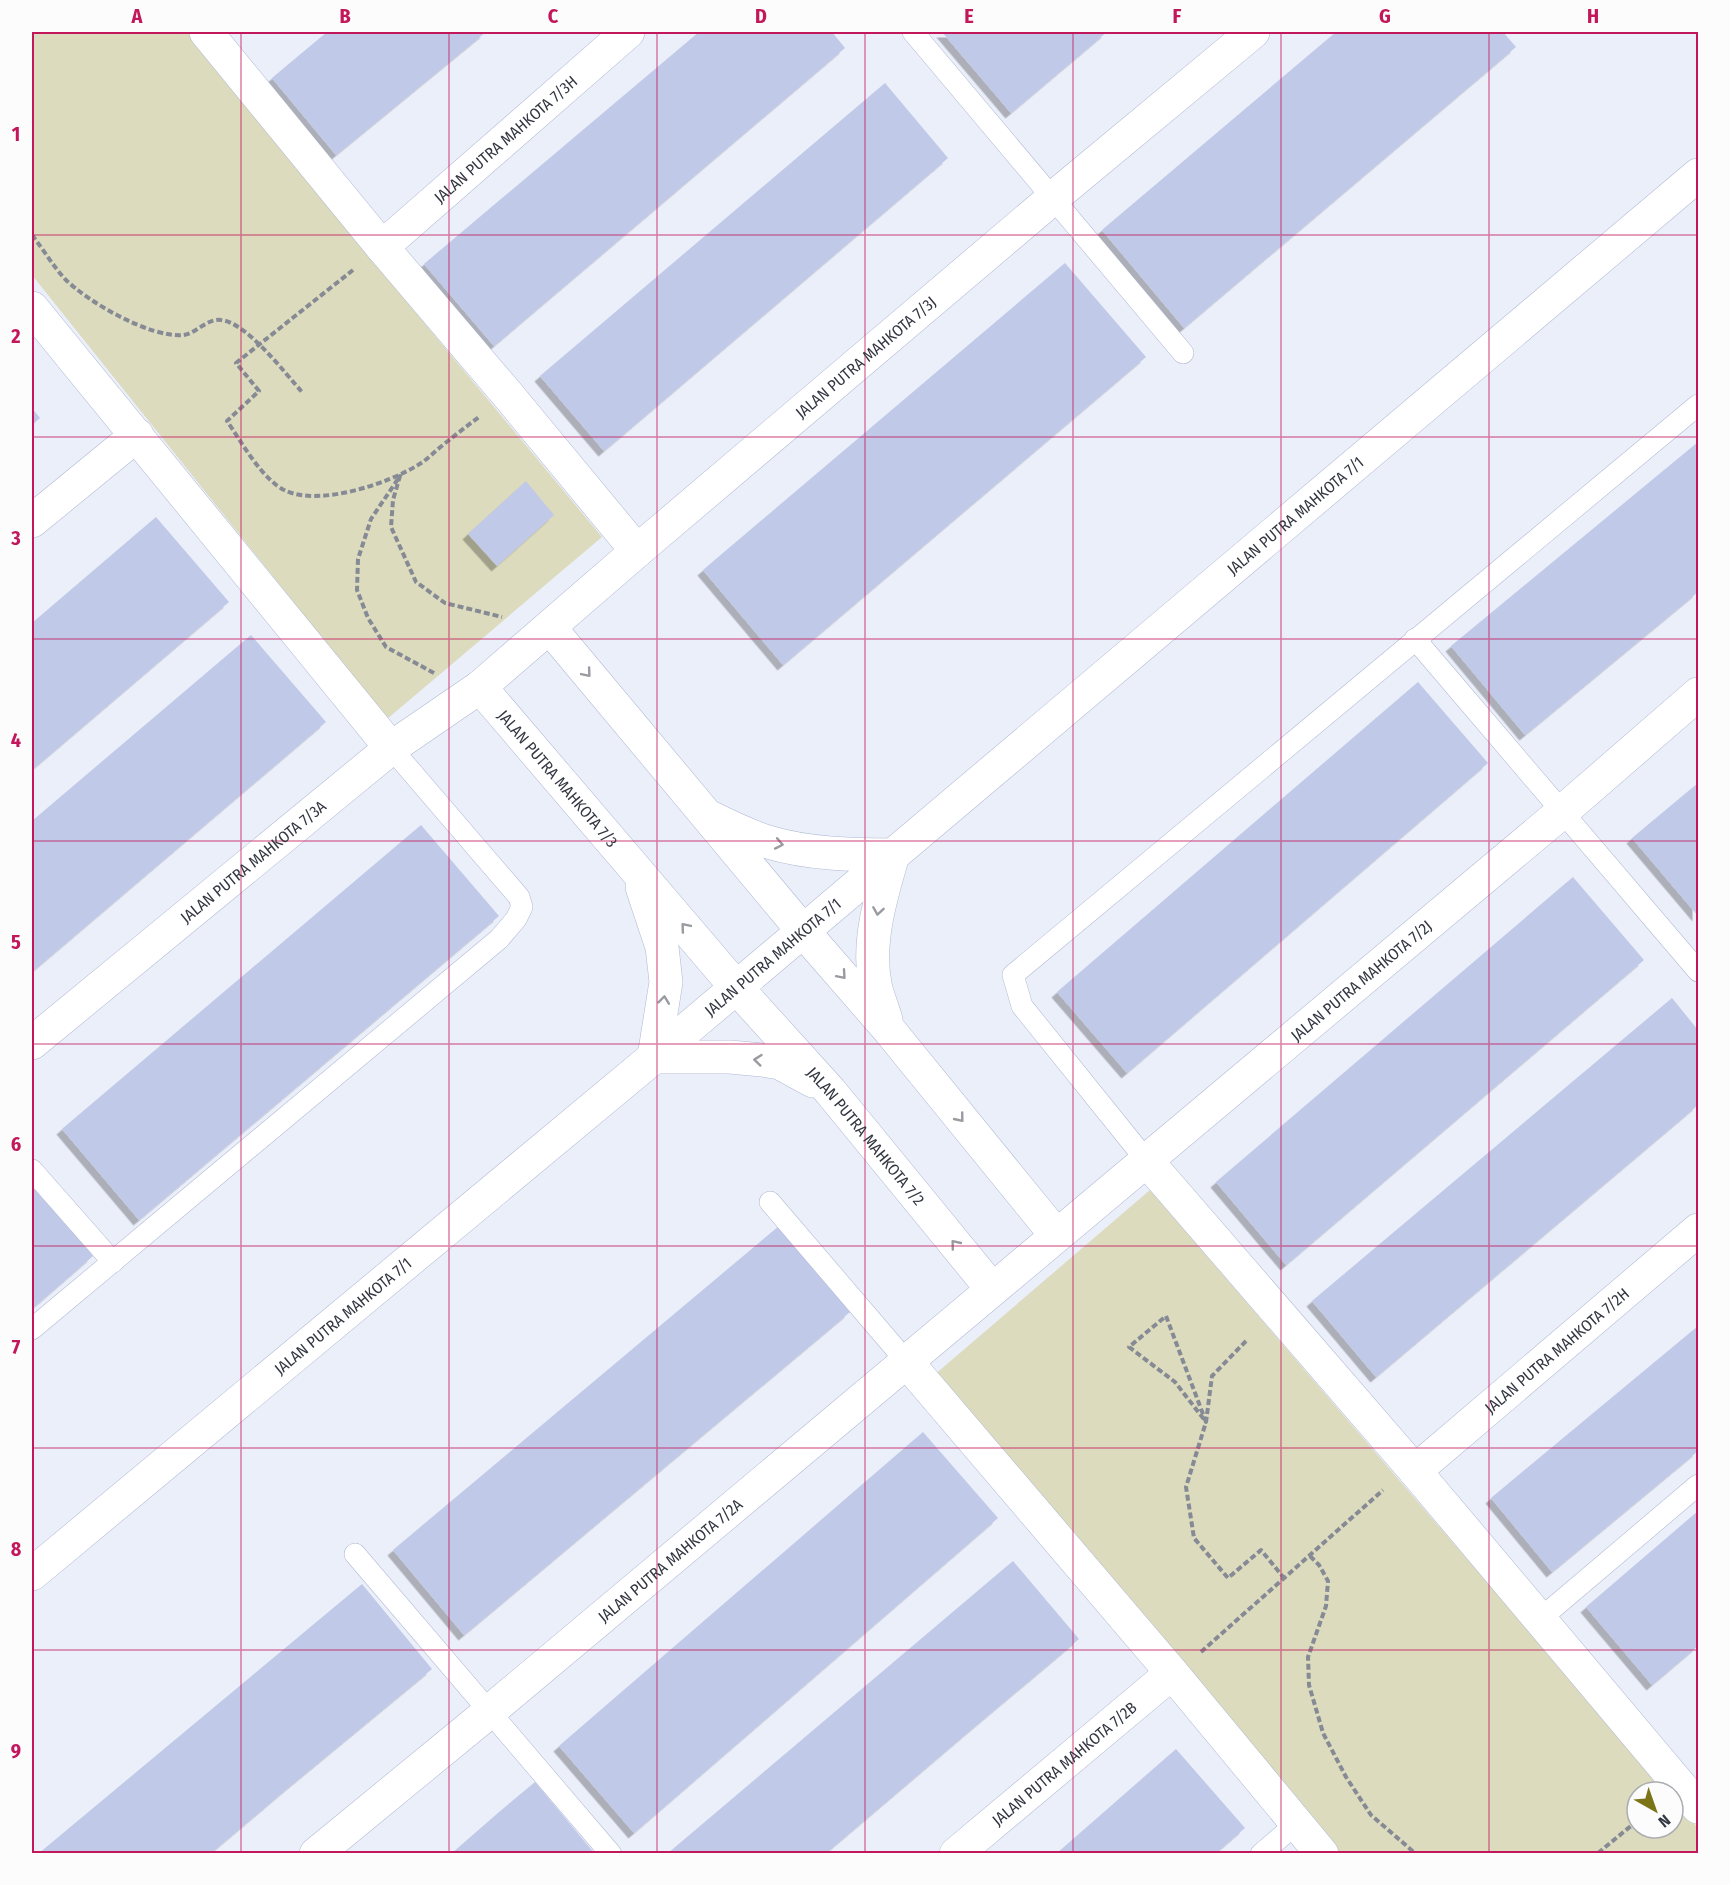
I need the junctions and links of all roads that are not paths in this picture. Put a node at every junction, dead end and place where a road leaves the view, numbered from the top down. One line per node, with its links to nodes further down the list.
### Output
1 (206, 32): 7 (street)
2 (628, 32): 7 (street, JALAN PUTRA MAHKOTA 7/3H)
3 (913, 32): 6 (lane)
4 (1253, 32): 6 (street, JALAN PUTRA MAHKOTA 7/3J)
5 (1698, 175): 21 (street, JALAN PUTRA MAHKOTA 7/1)
6 (1053, 198): 9 (lane); 13 (street, JALAN PUTRA MAHKOTA 7/3J)
7 (382, 247): 13 (street)
8 (32, 308): 11 (street)
9 (1183, 353)
10 (1698, 405): 15 (lane)
11 (137, 435): 12 (street); 18 (street)
12 (32, 521)
13 (637, 551): 14 (street, JALAN PUTRA MAHKOTA 7/3J)
14 (550, 628): 16 (street, JALAN PUTRA MAHKOTA 7/3J); 20 (street, one-way to 20)
15 (1415, 639): 19 (lane); 30 (lane)
16 (480, 687): 18 (street, JALAN PUTRA MAHKOTA 7/3A); 22 (street, JALAN PUTRA MAHKOTA 7/3)
17 (1698, 694): 19 (street, JALAN PUTRA MAHKOTA 7/2J)
18 (391, 748): 27 (street, JALAN PUTRA MAHKOTA 7/3A); 35 (lane)
19 (1562, 812): 24 (lane); 30 (street, JALAN PUTRA MAHKOTA 7/2J)
20 (705, 815): 21 (street, one-way to 21); 23 (street)
21 (893, 855): 23 (street, JALAN PUTRA MAHKOTA 7/1); 26 (street, one-way to 26)
22 (636, 869): 25 (street, JALAN PUTRA MAHKOTA 7/3, one-way to 22); 28 (street, JALAN PUTRA MAHKOTA 7/3, one-way to 22)
23 (803, 931): 25 (street, JALAN PUTRA MAHKOTA 7/1); 26 (street, one-way to 26)
24 (1698, 971)
25 (736, 987): 28 (street, JALAN PUTRA MAHKOTA 7/1); 29 (street, JALAN PUTRA MAHKOTA 7/2)
26 (890, 1031): 34 (street, one-way to 34)
27 (32, 1043)
28 (654, 1057): 29 (street, one-way to 28); 43 (street, JALAN PUTRA MAHKOTA 7/1)
29 (830, 1091): 37 (street, JALAN PUTRA MAHKOTA 7/2, one-way to 29)
30 (1146, 1160): 34 (street, JALAN PUTRA MAHKOTA 7/2J); 40 (street)
31 (32, 1170): 35 (lane)
32 (770, 1202): 39 (lane)
33 (1698, 1230): 40 (street, JALAN PUTRA MAHKOTA 7/2H)
34 (1056, 1235): 36 (street, JALAN PUTRA MAHKOTA 7/2J)
35 (112, 1262): 38 (lane)
36 (1022, 1264): 37 (street, JALAN PUTRA MAHKOTA 7/2A)
37 (992, 1289): 39 (street, JALAN PUTRA MAHKOTA 7/2A)
38 (32, 1329)
39 (906, 1361): 45 (street); 46 (street, JALAN PUTRA MAHKOTA 7/2A)
40 (1402, 1478): 44 (street)
41 (1698, 1485): 44 (lane)
42 (355, 1554): 46 (lane)
43 (32, 1574)
44 (1540, 1619): 47 (street)
45 (1184, 1664): 48 (street); 51 (street, JALAN PUTRA MAHKOTA 7/2B)
46 (489, 1712): 49 (street, JALAN PUTRA MAHKOTA 7/2A); 50 (lane)
47 (1692, 1786)
48 (1297, 1823): 52 (lane); 53 (street)
49 (316, 1854)
50 (611, 1854)
51 (956, 1854)
52 (1261, 1854)
53 (1322, 1854)

